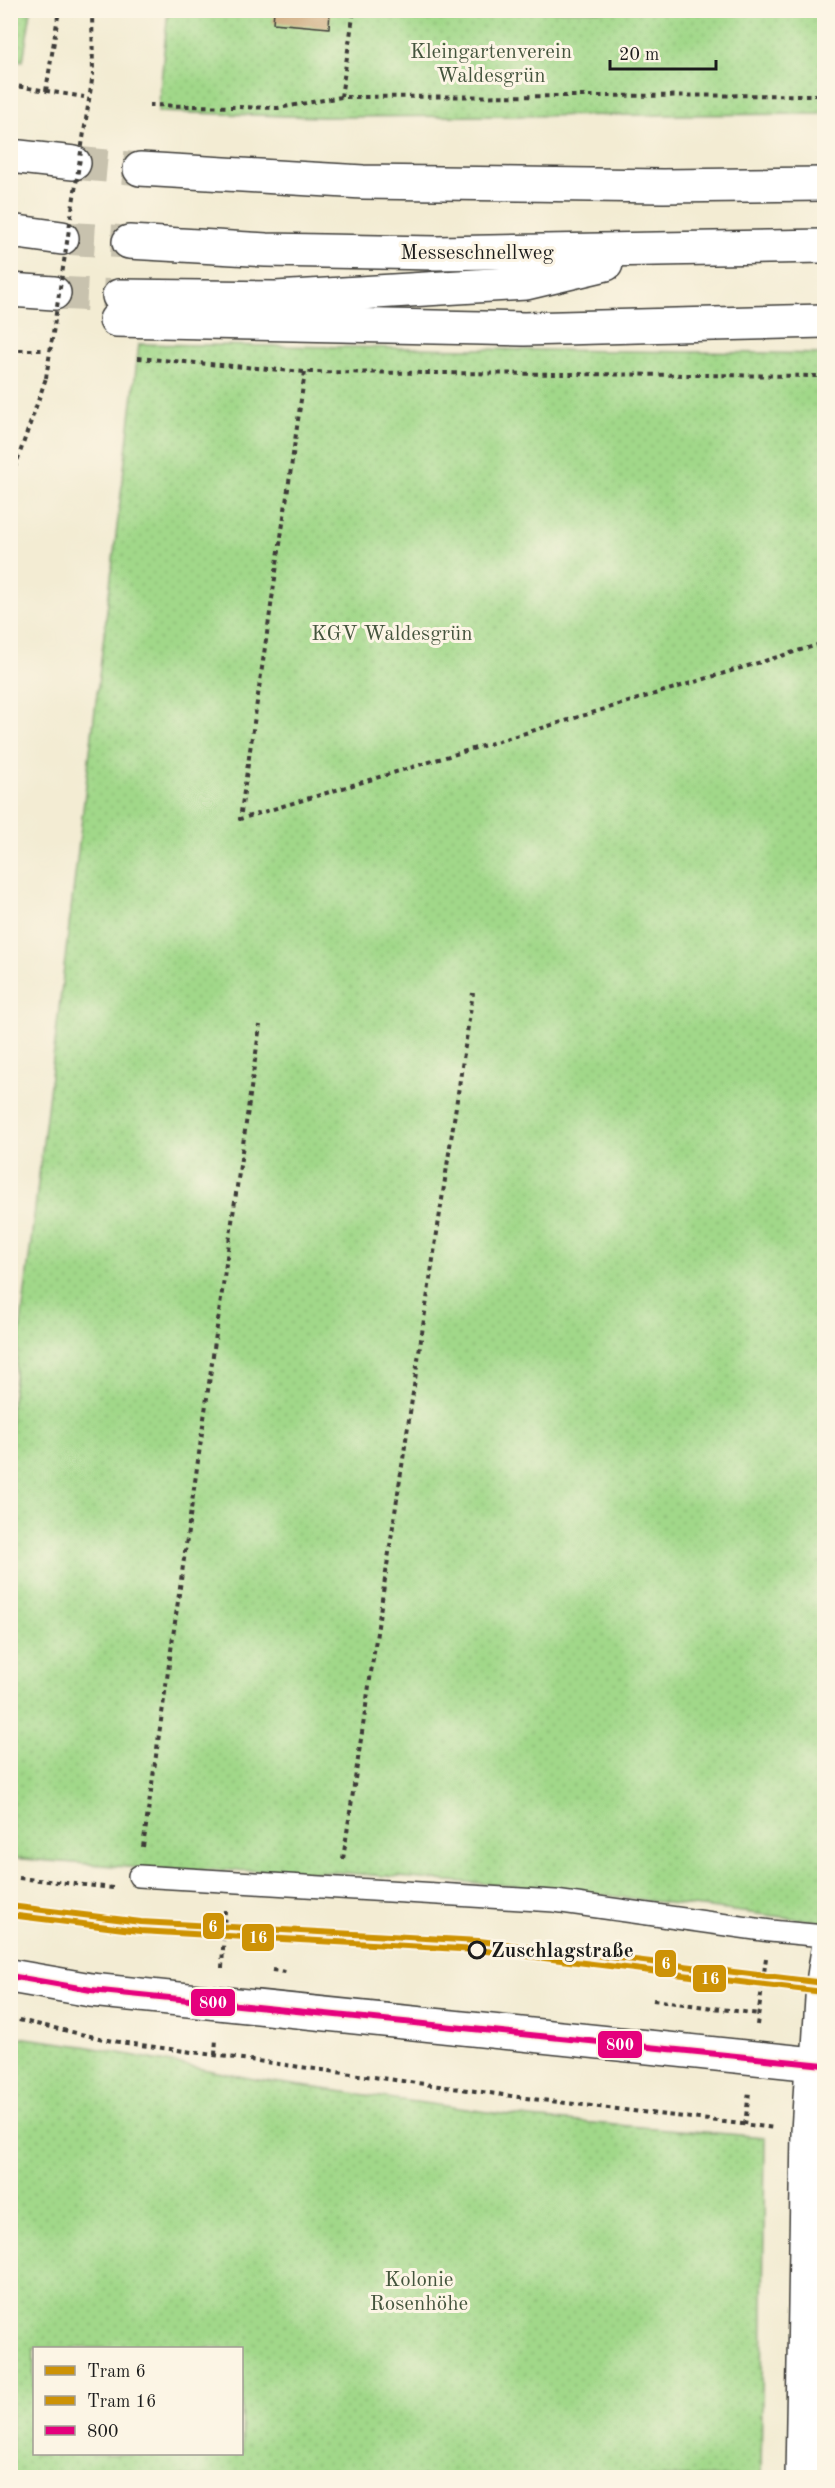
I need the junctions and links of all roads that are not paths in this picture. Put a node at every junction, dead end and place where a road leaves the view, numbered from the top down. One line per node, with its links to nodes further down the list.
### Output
1 (10, 156): 2 (main road)
2 (74, 163)
3 (140, 169): 4 (main road)
4 (825, 184)
5 (10, 231): 6 (main road)
6 (62, 238)
7 (129, 242): 9 (main road, Messeschnellweg)
8 (825, 246): 9 (main road, Messeschnellweg)
9 (666, 250): 12 (main road)
10 (10, 290): 11 (main road)
11 (10, 304)
12 (825, 321)
13 (139, 1876): 14 (lane)
14 (825, 1936): 16 (lane)
15 (10, 1976): 16 (main road)
16 (818, 2064): 17 (main road)
17 (802, 2478)

